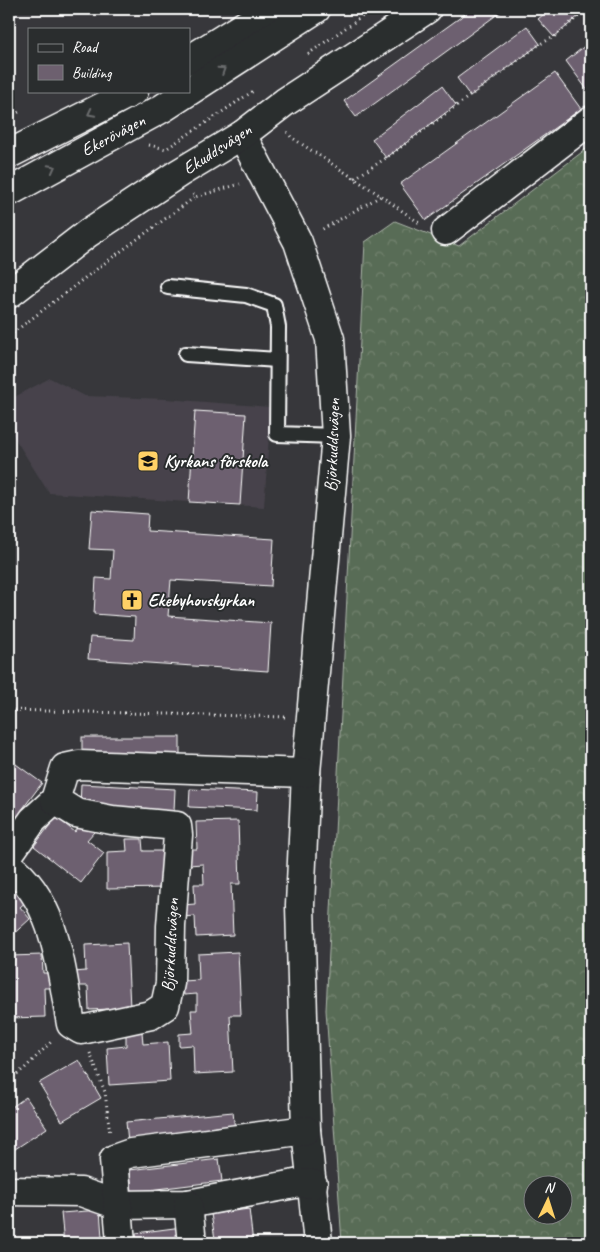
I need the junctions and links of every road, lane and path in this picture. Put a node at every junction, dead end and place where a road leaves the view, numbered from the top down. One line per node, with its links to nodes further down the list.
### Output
1 (271, 9): 5 (street)
2 (316, 9): 6 (street, Ekerövägen, one-way to 2)
3 (427, 9): 9 (street, Ekuddsvägen)
4 (587, 9): 17 (path)
5 (190, 59)
6 (190, 91)
7 (132, 92): 15 (street, Ekerövägen, one-way to 15)
8 (188, 92): 19 (street, Ekerövägen, one-way to 8)
9 (274, 110): 13 (street, Ekuddsvägen); 17 (path)
10 (21, 111): 11 (path)
11 (9, 117)
12 (591, 120): 22 (street)
13 (242, 135): 16 (street, Ekuddsvägen); 23 (street, Björkuddsvägen)
14 (166, 148): 16 (path)
15 (9, 154)
16 (179, 173): 21 (path); 25 (street, Ekuddsvägen)
17 (355, 178): 20 (path)
18 (249, 181): 21 (path)
19 (9, 192)
20 (381, 196): 22 (path); 23 (path)
21 (195, 197): 26 (path)
22 (446, 231)
23 (298, 242): 29 (street, Björkuddsvägen)
24 (168, 287): 28 (lane)
25 (9, 294)
26 (9, 336)
27 (186, 354): 28 (lane)
28 (277, 360): 29 (lane)
29 (336, 436): 32 (street, Björkuddsvägen)
30 (9, 710): 31 (path)
31 (290, 717)
32 (306, 773): 33 (street); 38 (street, Björkuddsvägen)
33 (55, 800): 34 (street); 36 (street, Björkuddsvägen)
34 (9, 854)
35 (9, 866): 36 (street)
36 (76, 1027): 37 (path); 39 (path)
37 (9, 1080)
38 (306, 1130): 39 (street); 40 (street, Björkuddsvägen)
39 (114, 1159): 43 (street)
40 (313, 1184): 42 (street); 48 (street, Björkuddsvägen)
41 (9, 1191): 43 (street)
42 (188, 1204): 43 (street); 47 (street)
43 (118, 1206): 46 (street)
44 (9, 1236): 45 (path)
45 (12, 1243)
46 (121, 1243)
47 (192, 1243)
48 (318, 1243)

